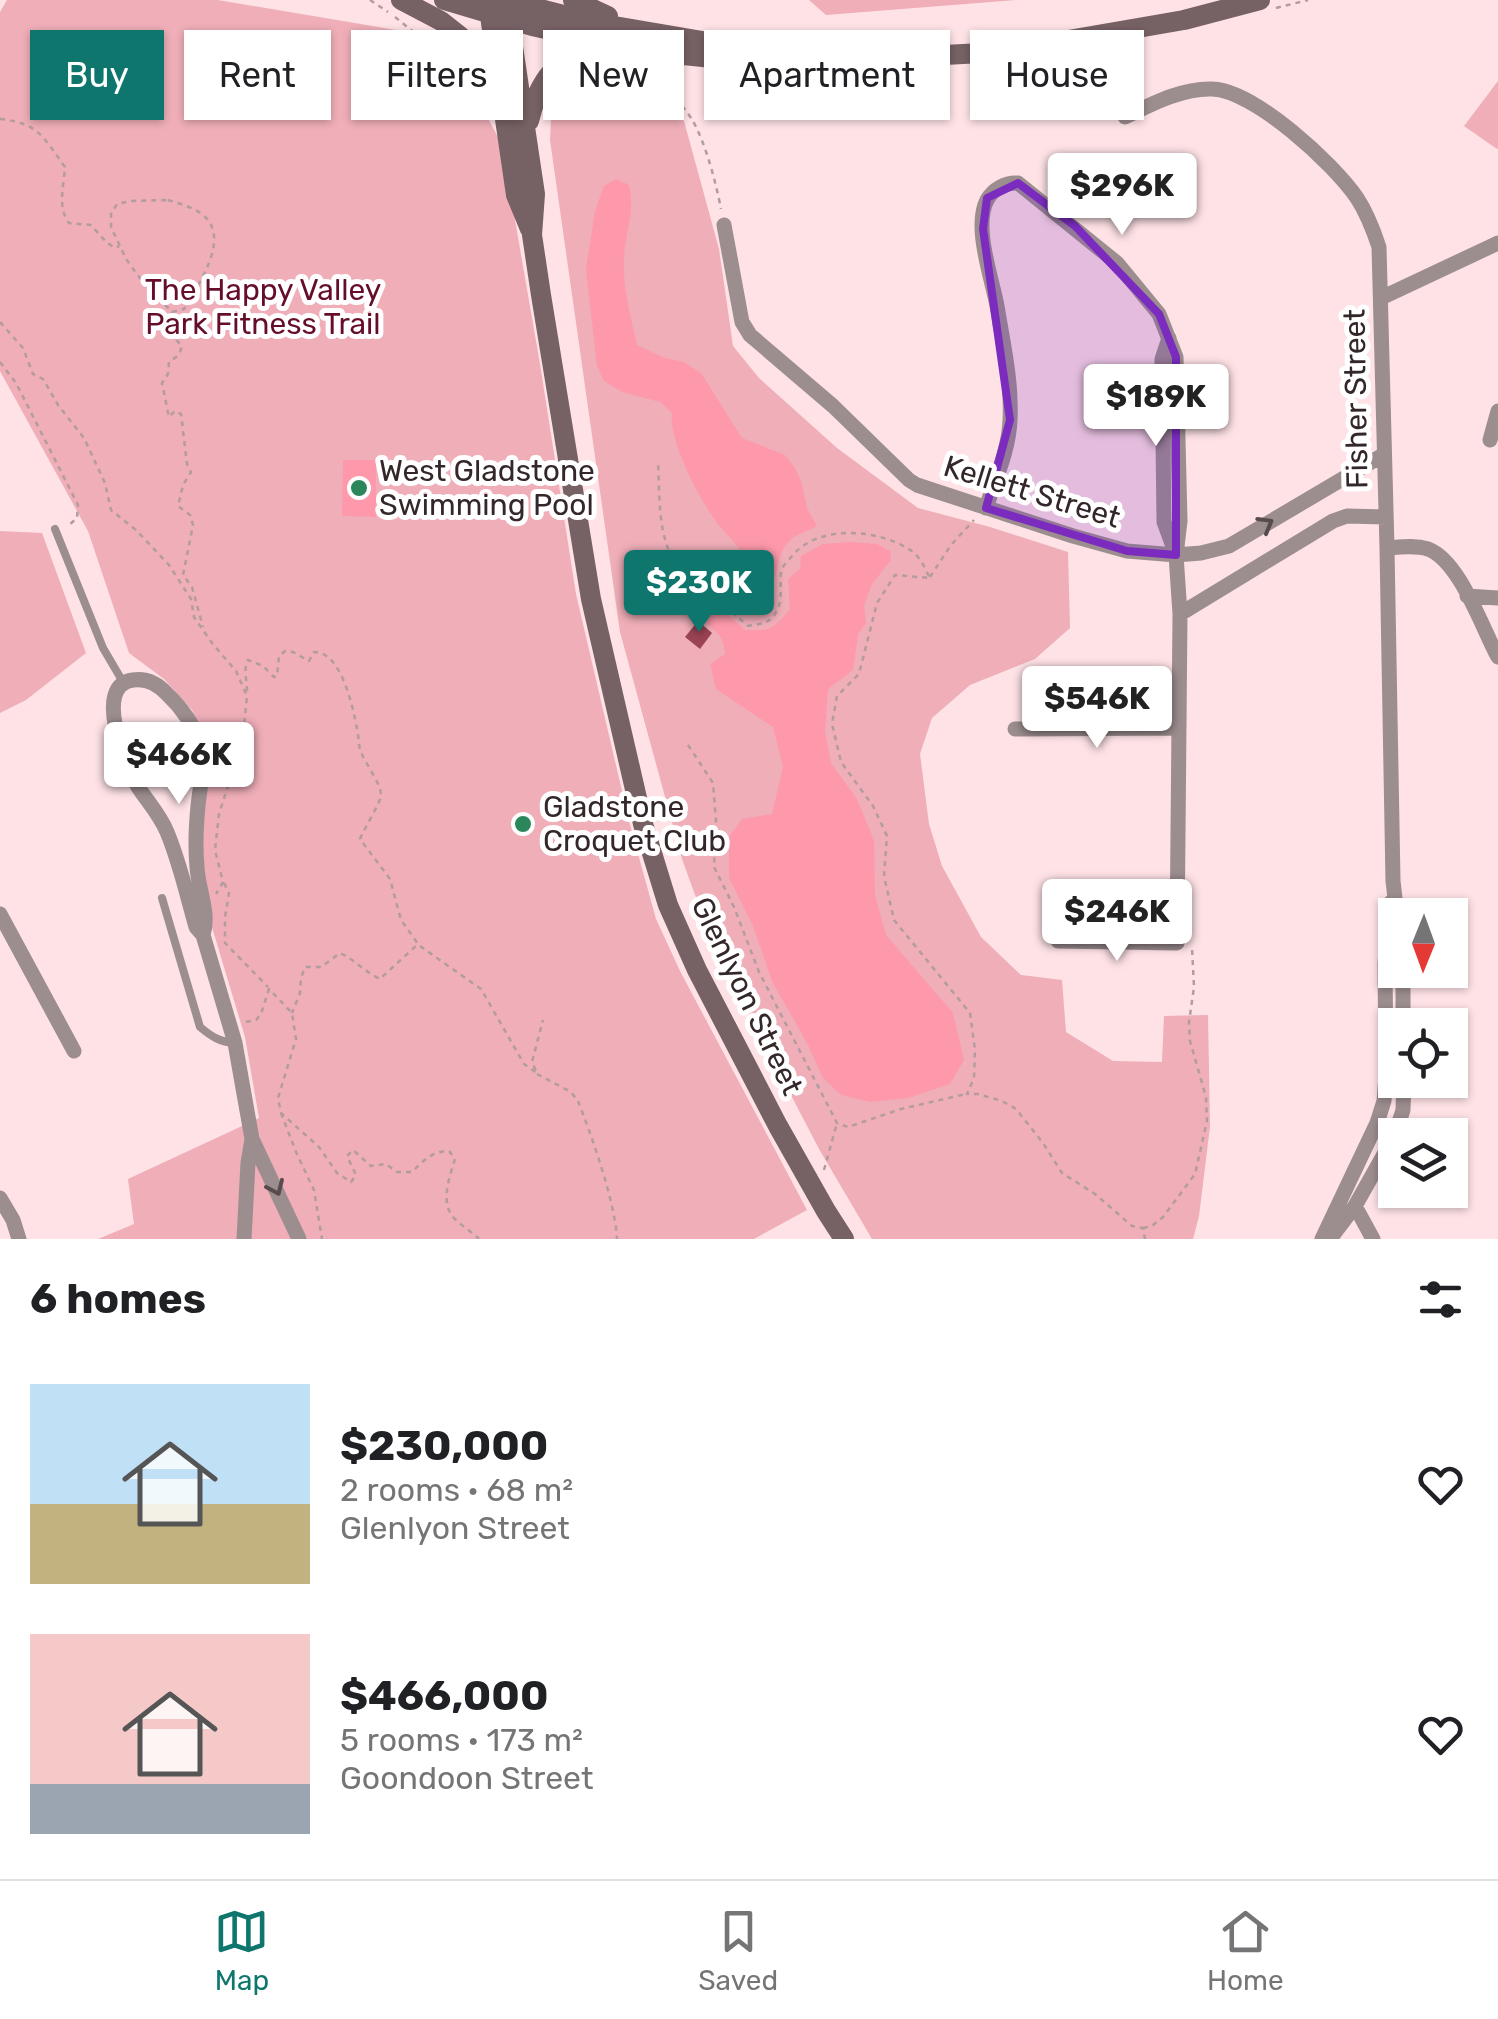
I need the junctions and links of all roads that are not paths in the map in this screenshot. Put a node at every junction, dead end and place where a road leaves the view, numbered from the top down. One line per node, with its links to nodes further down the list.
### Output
1 (401, 0): 6 (main road)
2 (444, 0): 5 (main road)
3 (574, 0): 8 (main road)
4 (1260, 0): 9 (main road)
5 (501, 6): 7 (main road); 13 (main road, Glenlyon Street)
6 (452, 30)
7 (613, 30)
8 (624, 30)
9 (684, 42)
10 (543, 83): 13 (main road)
11 (1144, 108): 17 (street, Fisher Street)
12 (505, 120): 15 (main road, Glenlyon Street)
13 (526, 132): 15 (main road, Glenlyon Street)
14 (724, 225): 21 (street, Kellett Street)
15 (532, 235): 49 (main road, Glenlyon Street)
16 (1497, 247): 17 (street)
17 (1382, 298): 20 (street, Fisher Street)
18 (1498, 411): 19 (street)
19 (1490, 440)
20 (1384, 455): 22 (street, Fisher Street); 25 (street, Kellett Street, one-way to 20)
21 (986, 508): 25 (street, Kellett Street); 25 (street)
22 (1386, 517): 24 (street, Fisher Street); 28 (street)
23 (57, 532): 31 (lane)
24 (1388, 548): 26 (street); 34 (street, Fisher Street)
25 (1176, 555): 28 (street)
26 (1467, 596): 27 (street); 29 (street)
27 (1498, 598)
28 (1180, 614): 32 (street)
29 (1493, 633): 30 (street)
30 (1498, 656)
31 (123, 682): 38 (street); 38 (street)
32 (1178, 728): 33 (street); 39 (street)
33 (1015, 729)
34 (1393, 881): 36 (street, Fisher Street); 50 (street, Fisher Street)
35 (162, 898): 40 (lane)
36 (1395, 898)
37 (0, 914): 41 (street)
38 (203, 935): 40 (street)
39 (1058, 941)
40 (235, 1042): 42 (street)
41 (74, 1051)
42 (252, 1138): 47 (street); 48 (street, one-way to 48)
43 (1378, 1165): 45 (street)
44 (0, 1198): 46 (street)
45 (1355, 1206): 51 (street); 52 (street)
46 (18, 1239)
47 (244, 1239)
48 (299, 1239)
49 (844, 1239)
50 (1322, 1239)
51 (1330, 1239)
52 (1374, 1239)

